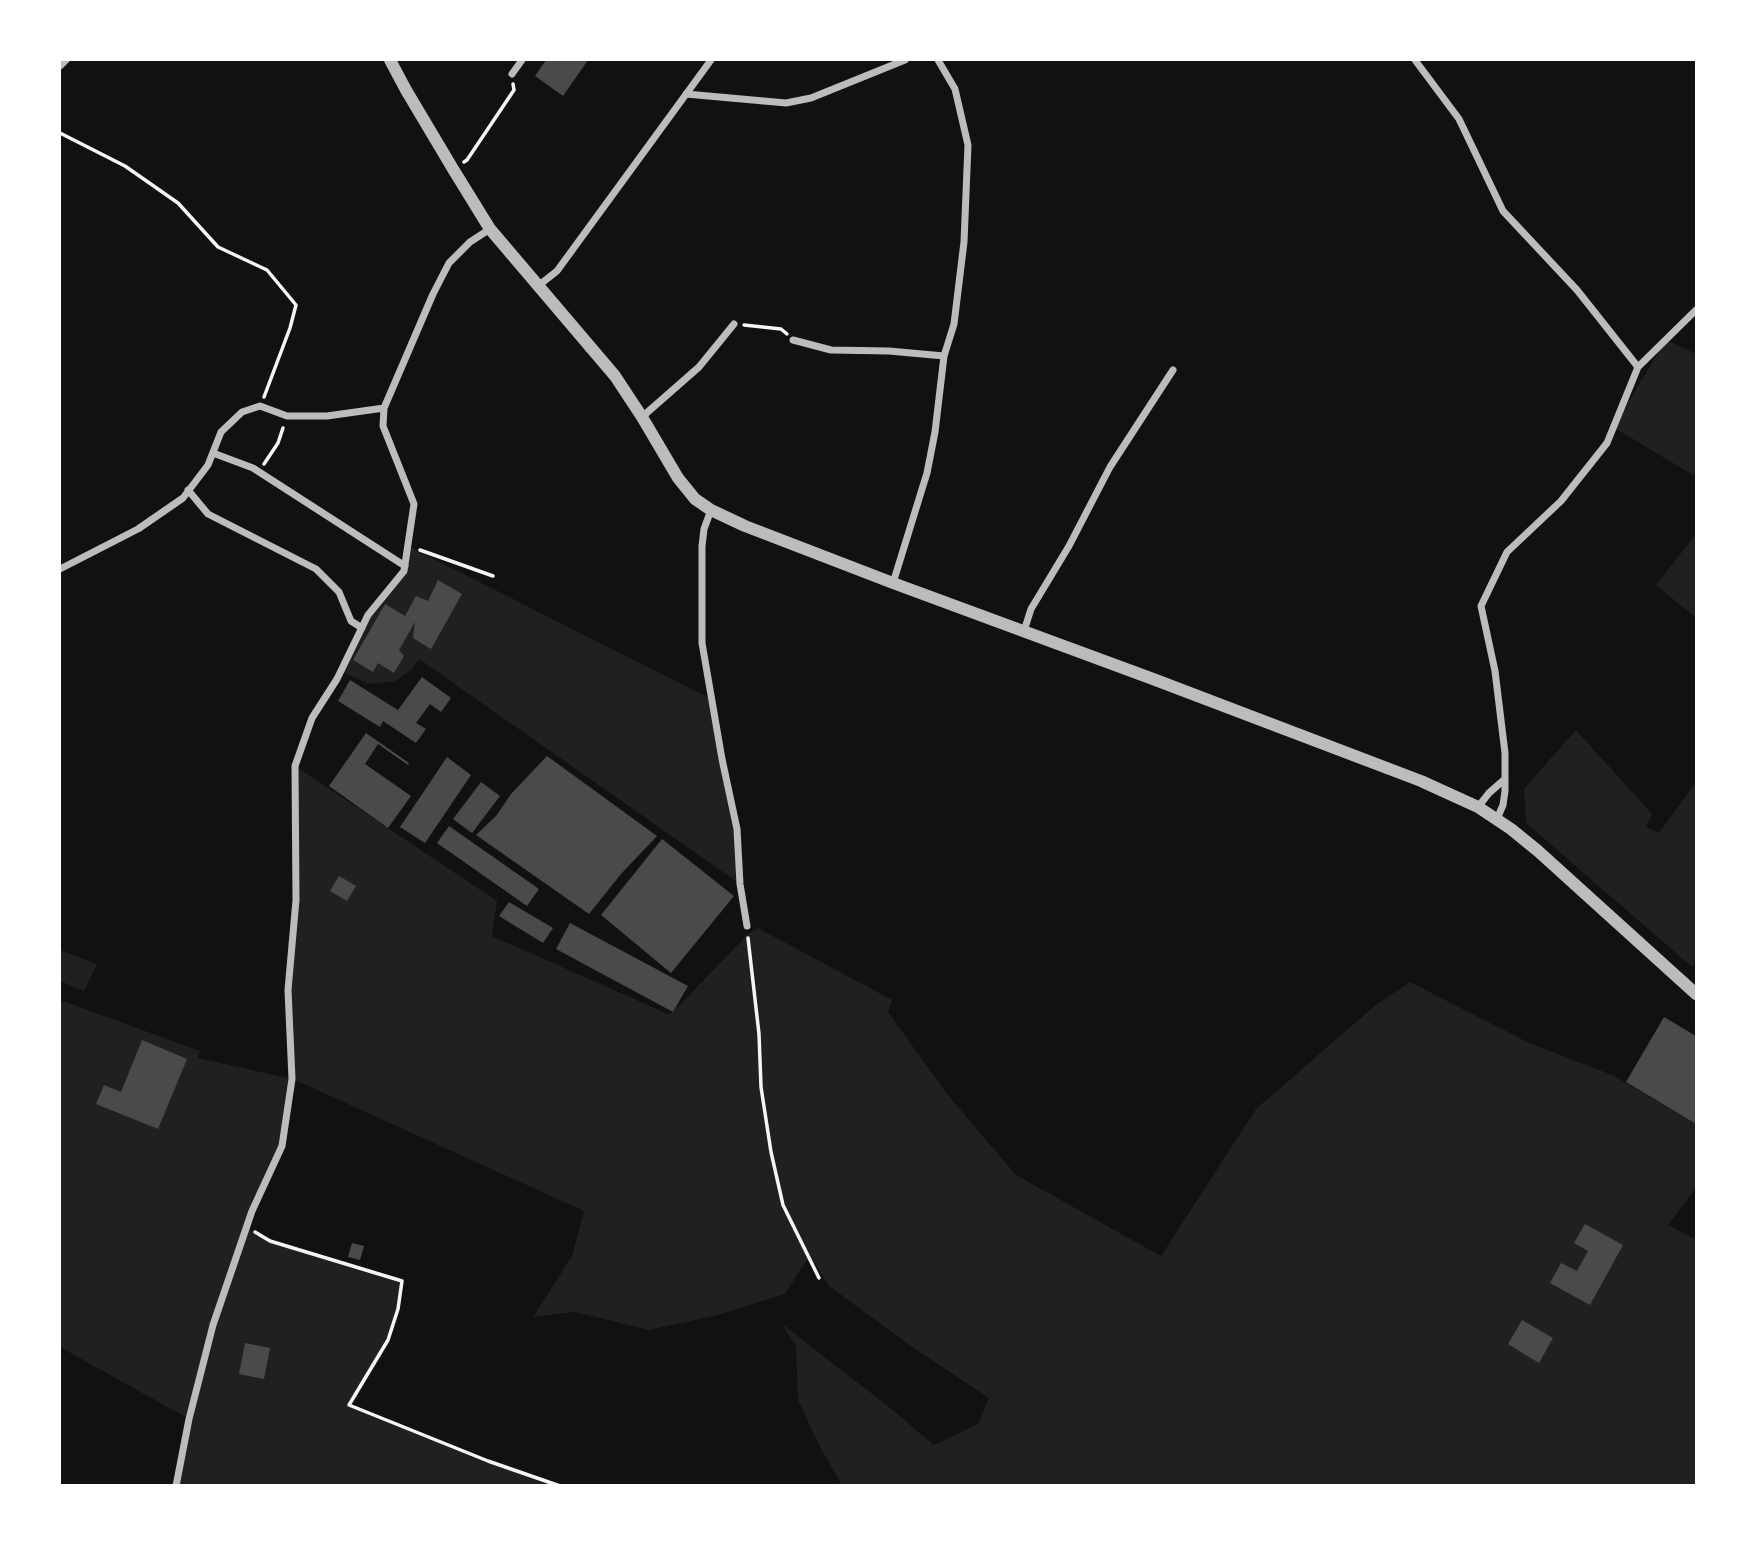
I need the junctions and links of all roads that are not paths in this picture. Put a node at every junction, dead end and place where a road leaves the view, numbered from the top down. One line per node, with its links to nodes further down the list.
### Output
1 (66, 60): 8 (street)
2 (390, 60): 11 (street)
3 (522, 60): 9 (street)
4 (711, 60): 10 (street)
5 (905, 60): 10 (street)
6 (938, 60): 16 (street)
7 (1415, 60): 17 (street)
8 (60, 66)
9 (512, 74)
10 (686, 94): 12 (street)
11 (490, 229): 12 (street); 19 (street)
12 (538, 286): 20 (street)
13 (1696, 310): 17 (street)
14 (734, 324): 20 (street)
15 (793, 340): 16 (street)
16 (944, 356): 26 (street)
17 (1638, 367): 29 (street)
18 (1173, 370): 28 (street)
19 (384, 408): 21 (street); 24 (street)
20 (642, 416): 23 (street)
21 (213, 453): 22 (street); 24 (street)
22 (188, 490): 25 (street); 27 (street)
23 (711, 510): 26 (street); 32 (street)
24 (405, 565): 27 (street)
25 (60, 569)
26 (893, 583): 28 (street)
27 (362, 628): 34 (street)
28 (1024, 631): 30 (street)
29 (1505, 779): 30 (street); 31 (street)
30 (1478, 807): 31 (street)
31 (1497, 819): 33 (street)
32 (747, 926)
33 (1696, 994)
34 (176, 1486)

